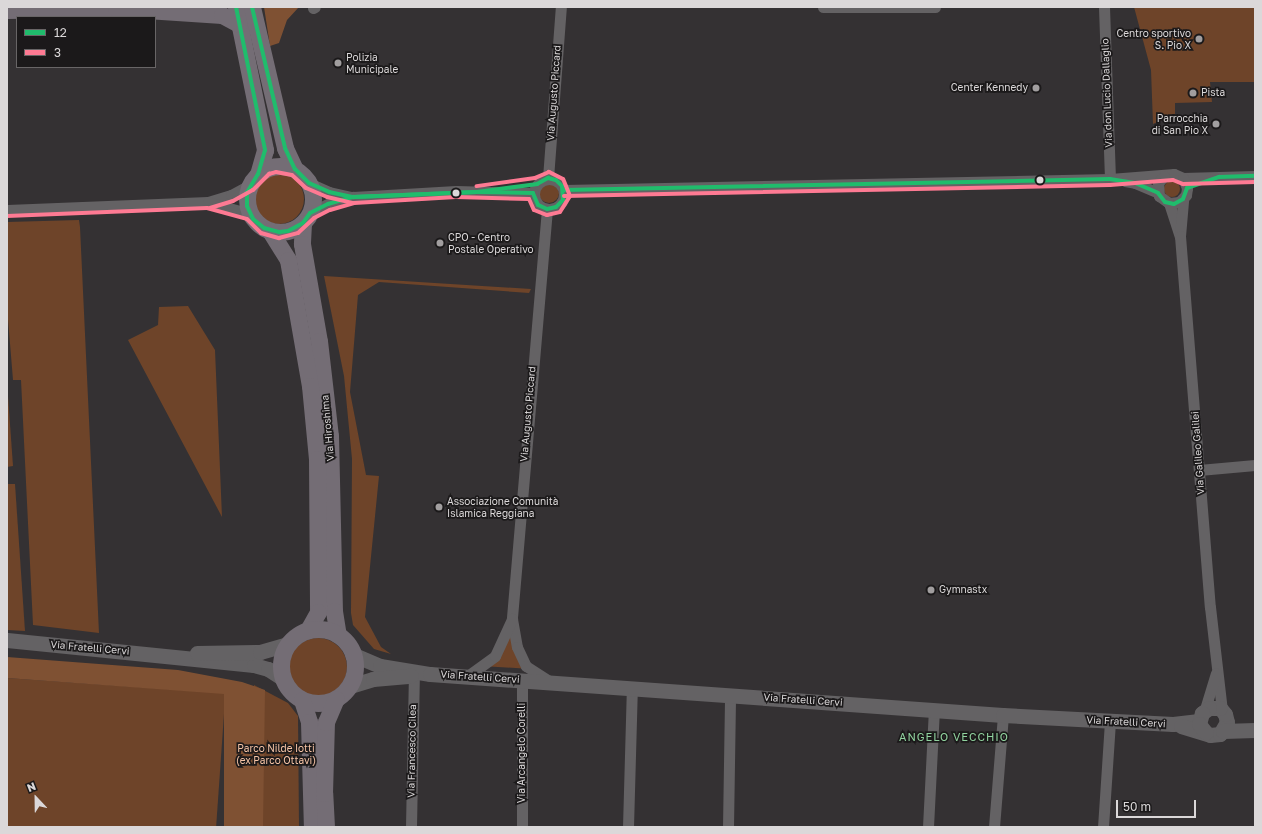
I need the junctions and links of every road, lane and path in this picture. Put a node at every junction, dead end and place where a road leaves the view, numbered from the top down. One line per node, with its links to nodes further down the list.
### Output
1 (118, 7): 9 (main road); 10 (main road)
2 (236, 7): 10 (main road)
3 (252, 7): 11 (main road)
4 (260, 7): 11 (main road)
5 (561, 7): 15 (street, Via Augusto Piccard)
6 (829, 7): 7 (street)
7 (935, 7)
8 (1104, 7): 17 (street, Via don Lucio Dallaglio)
9 (7, 10)
10 (239, 24): 16 (main road)
11 (266, 67): 12 (main road)
12 (295, 170): 16 (main road); 18 (main road)
13 (1164, 176): 17 (street); 19 (street); 22 (street)
14 (1255, 176): 19 (street)
15 (548, 178): 20 (street); 21 (street)
16 (254, 179): 25 (street); 29 (main road)
17 (1110, 179): 21 (street); 22 (street)
18 (309, 183): 23 (street); 30 (main road, Via Hiroshima)
19 (1185, 183): 24 (street)
20 (535, 188): 23 (street); 27 (street)
21 (564, 190): 27 (street)
22 (1158, 193): 26 (street)
23 (353, 197): 30 (street)
24 (1183, 199): 26 (street); 32 (street, Via Galileo Galilei)
25 (208, 202): 28 (street); 29 (street)
26 (1169, 204): 32 (street, Via Galileo Galilei)
27 (547, 209): 35 (street, Via Augusto Piccard)
28 (7, 210)
29 (250, 214): 31 (main road, Via Hiroshima)
30 (307, 218): 31 (main road); 37 (main road, Via Hiroshima)
31 (270, 231): 36 (main road, Via Hiroshima)
32 (1180, 236): 34 (street, Via Galileo Galilei)
33 (1255, 465): 34 (street)
34 (1199, 470): 42 (street, Via Galileo Galilei)
35 (512, 619): 44 (street, Via Augusto Piccard); 48 (street, Via Augusto Piccard)
36 (308, 630): 37 (main road); 39 (main road, Via Fratelli Cervi)
37 (338, 635): 41 (main road)
38 (7, 640): 40 (main road, Via Fratelli Cervi)
39 (288, 644): 40 (main road, Via Fratelli Cervi); 46 (main road)
40 (172, 655): 46 (main road, Via Fratelli Cervi)
41 (354, 655): 43 (main road, Via Fratelli Cervi); 49 (main road)
42 (1217, 670): 56 (street, Via Galileo Galilei); 58 (street, Via Galileo Galilei)
43 (430, 674): 44 (main road, Via Fratelli Cervi); 45 (main road, Via Fratelli Cervi)
44 (469, 675): 47 (main road, Via Fratelli Cervi)
45 (414, 676): 49 (main road, Via Fratelli Cervi); 62 (street, Via Francesco Cilea)
46 (282, 678): 53 (main road, Via Fratelli Cervi)
47 (522, 680): 48 (main road, Via Fratelli Cervi); 63 (street, Via Arcangelo Corelli)
48 (551, 682): 50 (main road, Via Fratelli Cervi)
49 (350, 686): 52 (main road, Via Fratelli Cervi)
50 (632, 687): 51 (main road, Via Fratelli Cervi); 64 (street)
51 (730, 694): 54 (main road, Via Fratelli Cervi); 65 (street)
52 (336, 699): 53 (main road); 61 (main road)
53 (302, 700): 60 (main road)
54 (934, 709): 55 (main road, Via Fratelli Cervi); 66 (street)
55 (1002, 715): 57 (main road, Via Fratelli Cervi); 67 (street)
56 (1224, 720): 58 (main road); 58 (main road); 59 (main road)
57 (1110, 721): 58 (main road, Via Fratelli Cervi); 68 (street)
58 (1203, 721)
59 (1255, 730)
60 (312, 827)
61 (326, 827)
62 (411, 827)
63 (522, 827)
64 (628, 827)
65 (728, 827)
66 (928, 827)
67 (994, 827)
68 (1103, 827)

